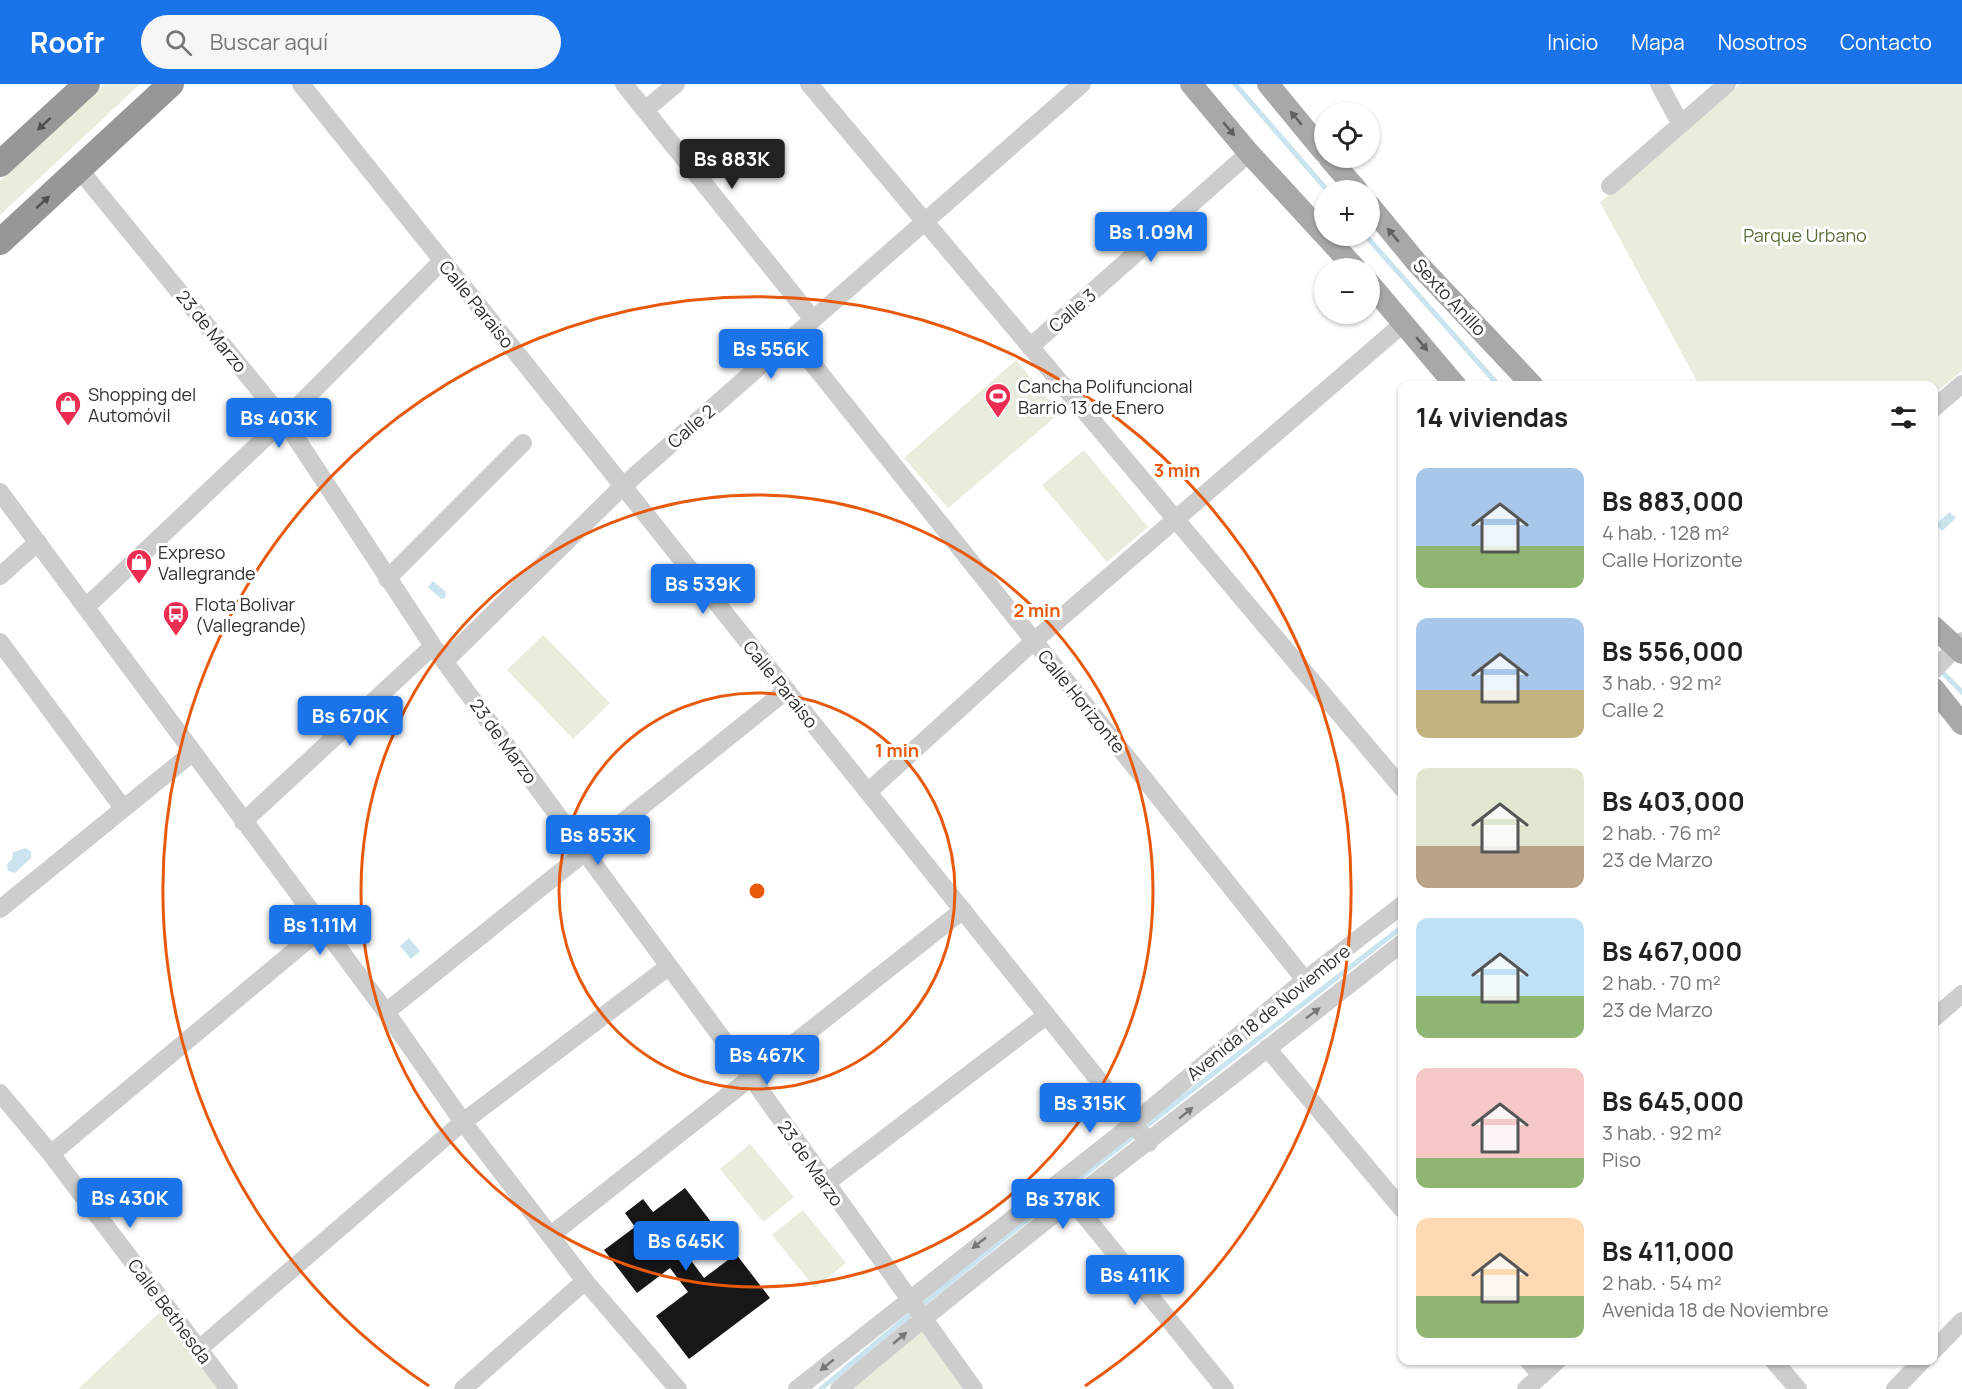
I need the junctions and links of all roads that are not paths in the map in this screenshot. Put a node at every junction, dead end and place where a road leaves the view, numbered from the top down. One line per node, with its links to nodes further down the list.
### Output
1 (87, 84): 16 (highway, one-way to 16)
2 (171, 84): 18 (highway)
3 (301, 84): 25 (street, Calle Paraiso)
4 (624, 84): 12 (street)
5 (676, 84): 12 (street)
6 (808, 84): 22 (street)
7 (1082, 84): 22 (street, Calle 2)
8 (1191, 84): 15 (main road, one-way to 15)
9 (1269, 84): 14 (main road, one-way to 9)
10 (1659, 84): 13 (street)
11 (1727, 84): 13 (street)
12 (645, 110): 27 (street)
13 (1680, 123): 20 (street)
14 (1314, 140)
15 (1249, 153): 24 (main road); 30 (street, Calle 3)
16 (0, 164)
17 (1338, 168): 19 (main road)
18 (79, 169): 23 (highway, one-way to 18); 35 (street, 23 de Marzo)
19 (1348, 180)
20 (1610, 186)
21 (1380, 218): 32 (main road, Sexto Anillo, one-way to 21)
22 (924, 221): 27 (street, Calle 2); 30 (street)
23 (0, 242)
24 (1346, 258)
25 (442, 261): 35 (street); 37 (street, Calle Paraiso)
26 (1380, 295): 28 (main road)
27 (812, 318): 29 (street, Calle 2)
28 (1404, 323): 31 (main road, one-way to 31); 39 (street)
29 (792, 338): 37 (street, Calle 2); 45 (street, Calle Horizonte)
30 (1030, 347): 39 (street)
31 (1452, 381)
32 (1528, 381)
33 (1962, 384): 34 (street)
34 (1938, 405)
35 (284, 420): 42 (street, 23 de Marzo); 43 (street)
36 (523, 443): 42 (street)
37 (622, 486): 49 (street, Calle 2); 51 (street, Calle Paraiso)
38 (0, 492): 40 (street)
39 (1176, 517): 45 (street); 55 (street)
40 (38, 542): 41 (street); 43 (street)
41 (0, 576)
42 (387, 579): 47 (street, 23 de Marzo)
43 (86, 607): 54 (street)
44 (1938, 631): 48 (main road)
45 (1034, 641): 56 (street); 66 (street, Calle Horizonte)
46 (0, 642): 57 (street)
47 (433, 646): 49 (street, 23 de Marzo); 58 (street)
48 (1957, 649): 50 (street)
49 (446, 662): 59 (street, 23 de Marzo)
50 (1938, 666)
51 (787, 690): 56 (street, Calle Paraiso); 59 (street)
52 (1938, 694): 53 (main road)
53 (1962, 724)
54 (192, 753): 57 (street); 58 (street)
55 (1398, 783)
56 (868, 792): 62 (street, Calle Paraiso)
57 (123, 808): 61 (street)
58 (243, 822): 63 (street)
59 (585, 853): 65 (street, 23 de Marzo); 68 (street)
60 (1398, 908): 66 (street, Avenida 18 de Noviembre)
61 (0, 909)
62 (963, 910): 69 (street, Calle Paraiso); 72 (street)
63 (322, 928): 68 (street); 76 (street)
64 (1398, 946): 71 (street, Avenida 18 de Noviembre, one-way to 64)
65 (668, 967): 72 (street, 23 de Marzo); 74 (street)
66 (1305, 980): 75 (street, Avenida 18 de Noviembre)
67 (1962, 994): 70 (street)
68 (386, 1012): 74 (street)
69 (1047, 1015): 75 (street, Calle Paraiso); 77 (street)
70 (1938, 1015)
71 (1267, 1048): 75 (street, Avenida 18 de Noviembre, one-way to 71); 79 (street)
72 (750, 1076): 77 (street, 23 de Marzo); 80 (street)
73 (0, 1092): 76 (street, Calle Bethesda)
74 (463, 1122): 80 (street); 85 (street)
75 (1141, 1133): 78 (street, Avenida 18 de Noviembre); 82 (street, Avenida 18 de Noviembre, one-way to 82)
76 (51, 1154): 85 (street, Calle Bethesda)
77 (825, 1184): 82 (street, 23 de Marzo)
78 (1072, 1200): 82 (street, Avenida 18 de Noviembre); 97 (street)
79 (1398, 1200)
80 (551, 1235): 81 (street)
81 (585, 1281): 92 (street); 93 (street)
82 (915, 1309): 94 (street, Avenida 18 de Noviembre, one-way to 94); 95 (street, Avenida 18 de Noviembre, one-way to 82); 96 (street, 23 de Marzo)
83 (1962, 1321): 84 (street)
84 (1938, 1346)
85 (199, 1349): 91 (street, Calle Bethesda)
86 (1532, 1365): 90 (street)
87 (1553, 1365): 90 (street)
88 (1777, 1365): 99 (street)
89 (1918, 1365): 100 (street)
90 (1541, 1376): 98 (street)
91 (229, 1389)
92 (463, 1389)
93 (678, 1389)
94 (797, 1389)
95 (839, 1389)
96 (974, 1389)
97 (1225, 1389)
98 (1526, 1389)
99 (1798, 1389)
100 (1895, 1389)

